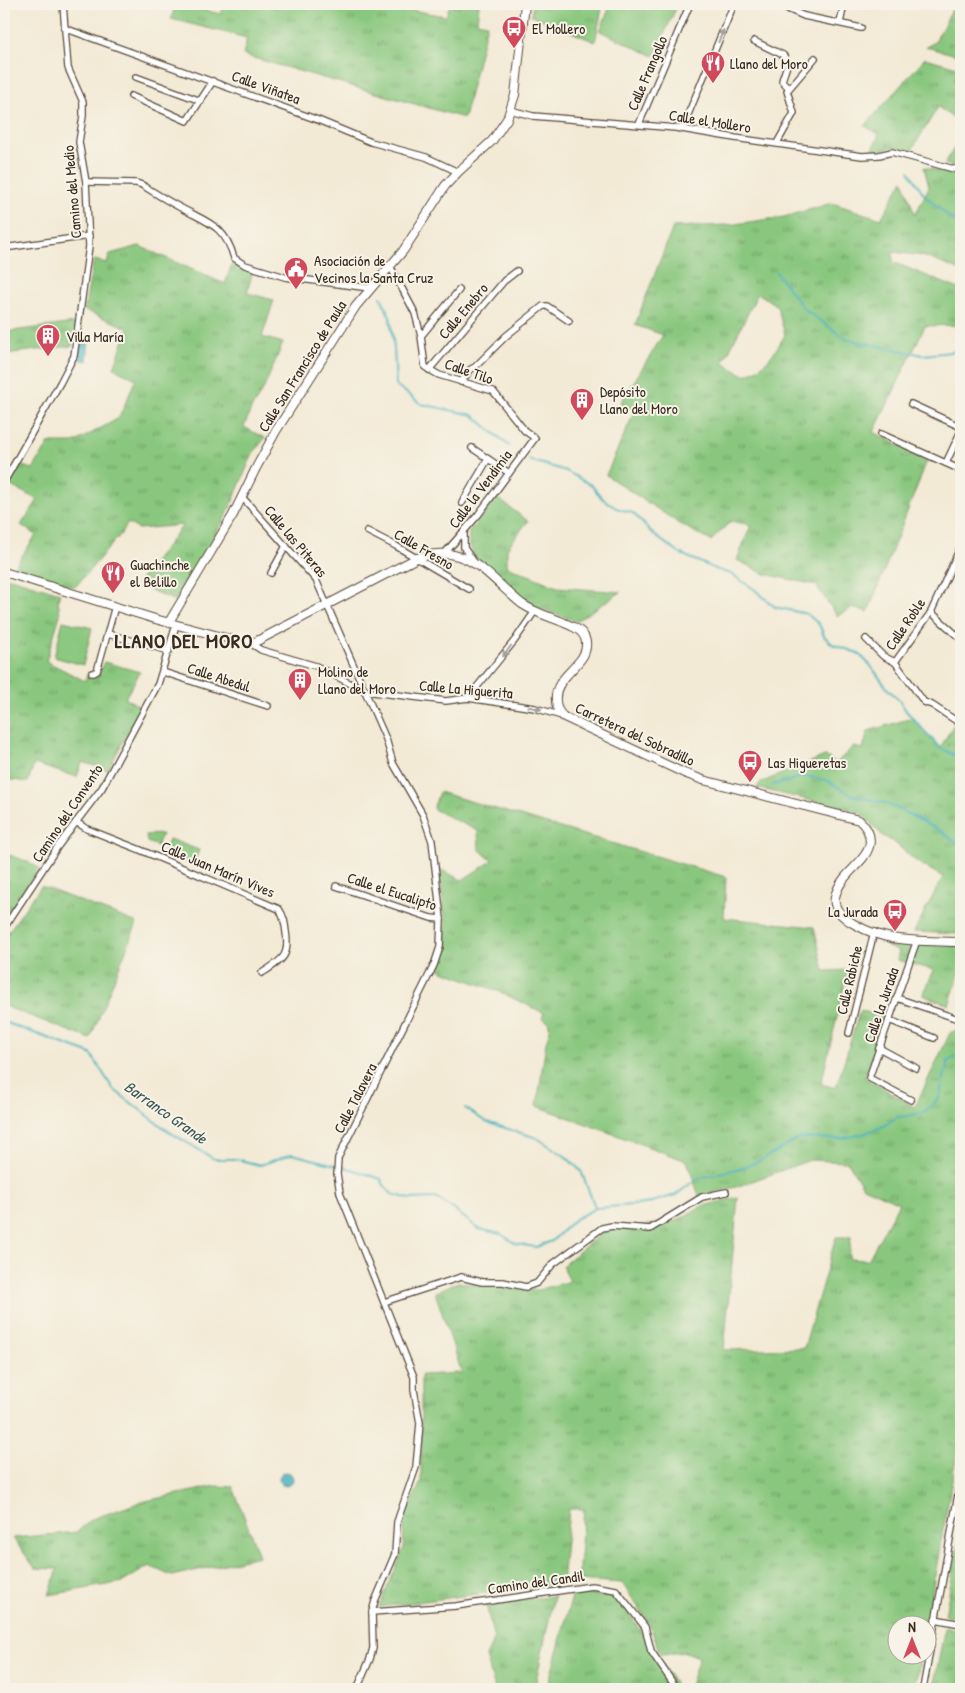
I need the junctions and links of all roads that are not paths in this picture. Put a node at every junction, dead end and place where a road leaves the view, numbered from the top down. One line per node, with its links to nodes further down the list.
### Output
1 (63, 4): 8 (street, Camino del Medio)
2 (524, 4): 17 (main road, Calle San Francisco de Paula)
3 (690, 4): 18 (street, Calle Frangollo)
4 (734, 4): 19 (street, one-way to 4)
5 (776, 4): 7 (street)
6 (844, 4): 7 (street)
7 (840, 23): 9 (street)
8 (64, 28): 13 (street, Calle Viñatea); 23 (street, Camino del Medio)
9 (861, 28)
10 (754, 41): 14 (street)
11 (815, 58): 14 (street)
12 (136, 77): 16 (street)
13 (213, 81): 16 (street); 22 (street, Calle Viñatea)
14 (789, 88): 20 (street)
15 (131, 96): 16 (street)
16 (201, 101)
17 (510, 110): 18 (street, Calle el Mollero); 22 (main road, Calle San Francisco de Paula)
18 (639, 124): 19 (street, Calle el Mollero)
19 (682, 129): 20 (street, Calle el Mollero)
20 (777, 143): 21 (street, Calle el Mollero)
21 (961, 170)
22 (458, 172): 26 (main road, Calle San Francisco de Paula)
23 (86, 182): 24 (street, Camino del Medio); 28 (street)
24 (89, 236): 25 (street); 43 (street, Camino del Medio)
25 (4, 248)
26 (390, 266): 28 (main road, Calle San Francisco de Paula); 31 (street, Calle Tilo)
27 (517, 272): 32 (street, Calle Enebro)
28 (370, 288): 44 (main road, Calle San Francisco de Paula)
29 (459, 290): 31 (street)
30 (569, 321): 33 (street)
31 (421, 336): 32 (street, Calle Tilo)
32 (429, 370): 33 (street, Calle Tilo)
33 (461, 382): 37 (street, Calle Tilo)
34 (911, 404): 35 (street)
35 (961, 429): 40 (street)
36 (881, 434): 40 (street)
37 (535, 438): 42 (street, Calle la Vendimia)
38 (472, 448): 39 (street)
39 (488, 459): 42 (street); 45 (street)
40 (946, 463): 41 (street)
41 (961, 470)
42 (509, 473): 47 (street, Calle la Vendimia)
43 (4, 482)
44 (242, 497): 48 (street, Calle las Piteras); 60 (main road, Calle San Francisco de Paula)
45 (462, 503)
46 (367, 531): 51 (street, Calle Fresno)
47 (464, 533): 50 (street, Calle la Vendimia); 52 (street)
48 (286, 546): 54 (street); 56 (street, Calle las Piteras)
49 (961, 546): 59 (street, Calle Roble)
50 (444, 554): 51 (main road, Carretera del Sobradillo); 52 (main road, Carretera del Sobradillo)
51 (417, 558): 55 (street, Calle Fresno); 56 (main road, Carretera del Sobradillo)
52 (477, 565): 58 (main road, Carretera del Sobradillo)
53 (4, 572): 57 (main road)
54 (271, 573)
55 (469, 589)
56 (326, 604): 64 (main road, Carretera del Sobradillo); 69 (street, Calle Talavera)
57 (115, 606): 60 (main road); 61 (street)
58 (535, 611): 70 (street, one-way to 70); 72 (main road, Carretera del Sobradillo)
59 (931, 612): 63 (street); 66 (street, Calle Roble)
60 (172, 623): 64 (main road); 65 (street, Camino del Convento)
61 (108, 634): 65 (street); 68 (street)
62 (866, 639): 66 (street)
63 (961, 639)
64 (250, 643): 69 (street, Calle La Higuerita)
65 (169, 651): 67 (street, Camino del Convento)
66 (895, 662): 73 (street)
67 (163, 672): 71 (street, Calle Abedul); 74 (street, Camino del Convento)
68 (92, 673)
69 (365, 691): 70 (street, Calle La Higuerita); 76 (street, Calle Talavera)
70 (468, 698): 72 (street, Calle La Higuerita, one-way to 72)
71 (268, 706)
72 (564, 717): 78 (main road, Carretera del Sobradillo)
73 (961, 724)
74 (76, 822): 77 (street, Camino del Convento); 81 (street, Calle Juan Marín Vives)
75 (336, 886): 76 (street, Calle el Eucalipto)
76 (441, 919): 91 (street, Calle Talavera)
77 (4, 928)
78 (874, 932): 79 (main road, Carretera del Sobradillo); 85 (street, Calle Rabiche)
79 (917, 940): 80 (main road, Carretera del Sobradillo); 82 (street, Calle la Jurada)
80 (961, 942)
81 (262, 973)
82 (897, 998): 83 (street, Calle la Jurada); 84 (street)
83 (889, 1020): 86 (street); 87 (street, Calle la Jurada)
84 (961, 1020)
85 (849, 1033)
86 (934, 1038)
87 (879, 1048): 88 (street); 89 (street, Calle la Jurada)
88 (916, 1068)
89 (912, 1100)
90 (726, 1192): 91 (street)
91 (384, 1302): 94 (street, Calle Talavera)
92 (961, 1478): 93 (street)
93 (959, 1508): 95 (street)
94 (372, 1612): 99 (street); 100 (street, Camino del Candil)
95 (937, 1616)
96 (938, 1619): 97 (street)
97 (961, 1624)
98 (927, 1666): 101 (street)
99 (357, 1689)
100 (677, 1689)
101 (923, 1689)

